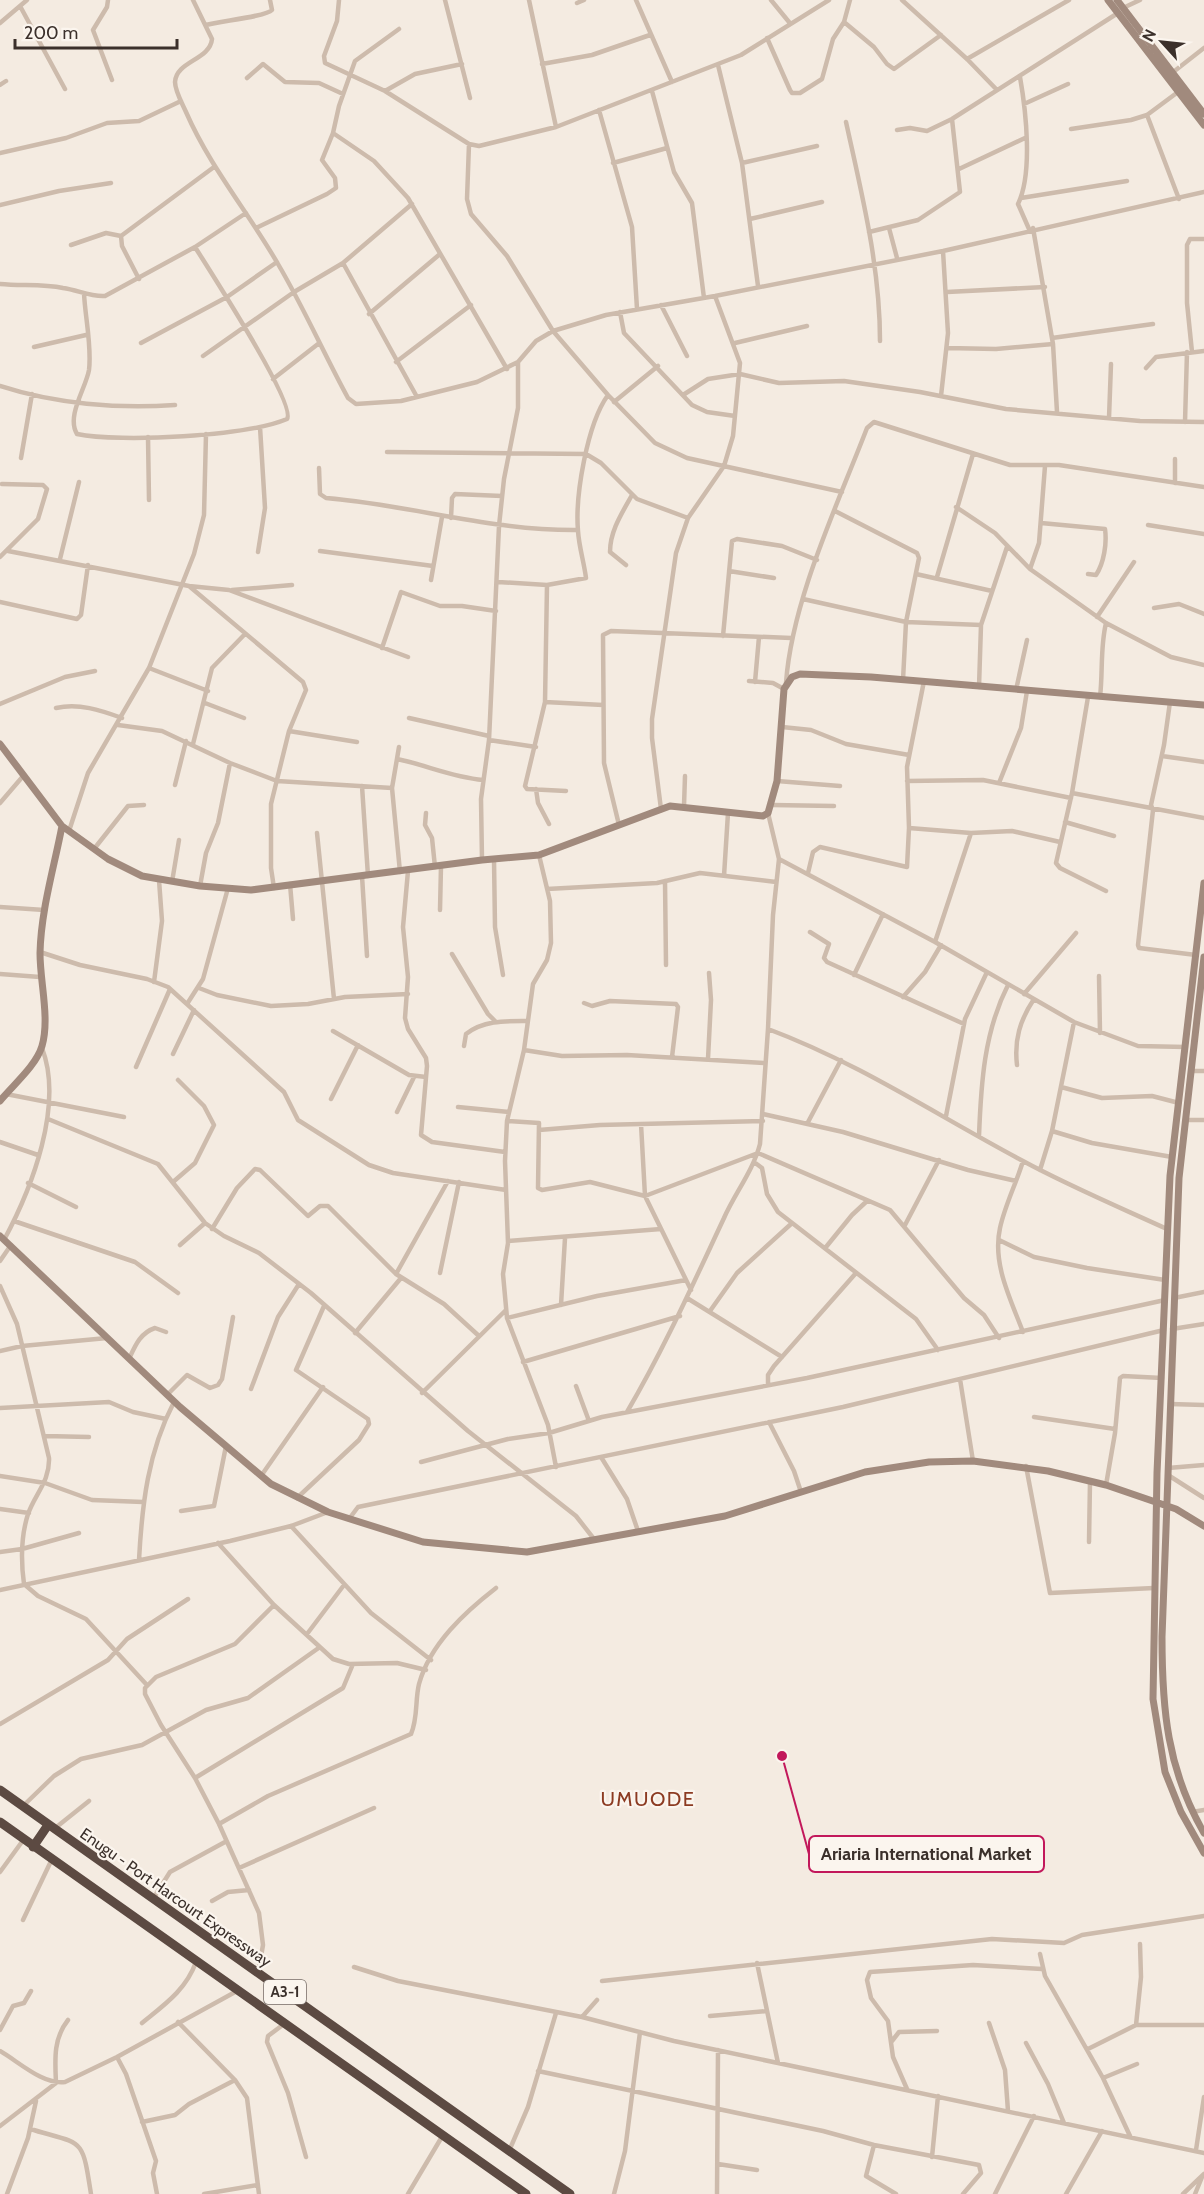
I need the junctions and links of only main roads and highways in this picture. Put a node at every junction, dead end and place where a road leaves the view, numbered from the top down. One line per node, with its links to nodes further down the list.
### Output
1 (1108, 0): 3 (main road)
2 (1117, 0): 3 (main road)
3 (1120, 11): 4 (main road); 5 (main road)
4 (1204, 114)
5 (1204, 125)
6 (1204, 705): 8 (main road)
7 (0, 744): 8 (main road)
8 (66, 828): 12 (main road)
9 (1204, 883): 10 (main road)
10 (1203, 905): 14 (main road)
11 (1204, 957): 15 (main road)
12 (0, 1101)
13 (2, 1238): 14 (main road)
14 (1157, 1503): 15 (main road); 22 (main road)
15 (1165, 1506): 16 (main road); 20 (main road)
16 (1204, 1526)
17 (0, 1790): 19 (highway, Enugu - Port Harcourt Expressway / A3-1)
18 (0, 1822): 21 (highway, A3-1)
19 (51, 1827): 21 (highway); 24 (highway, Enugu - Port Harcourt Expressway / A3-1)
20 (1204, 1833)
21 (33, 1846): 23 (highway, A3-1)
22 (1204, 1853)
23 (522, 2193)
24 (570, 2194)

